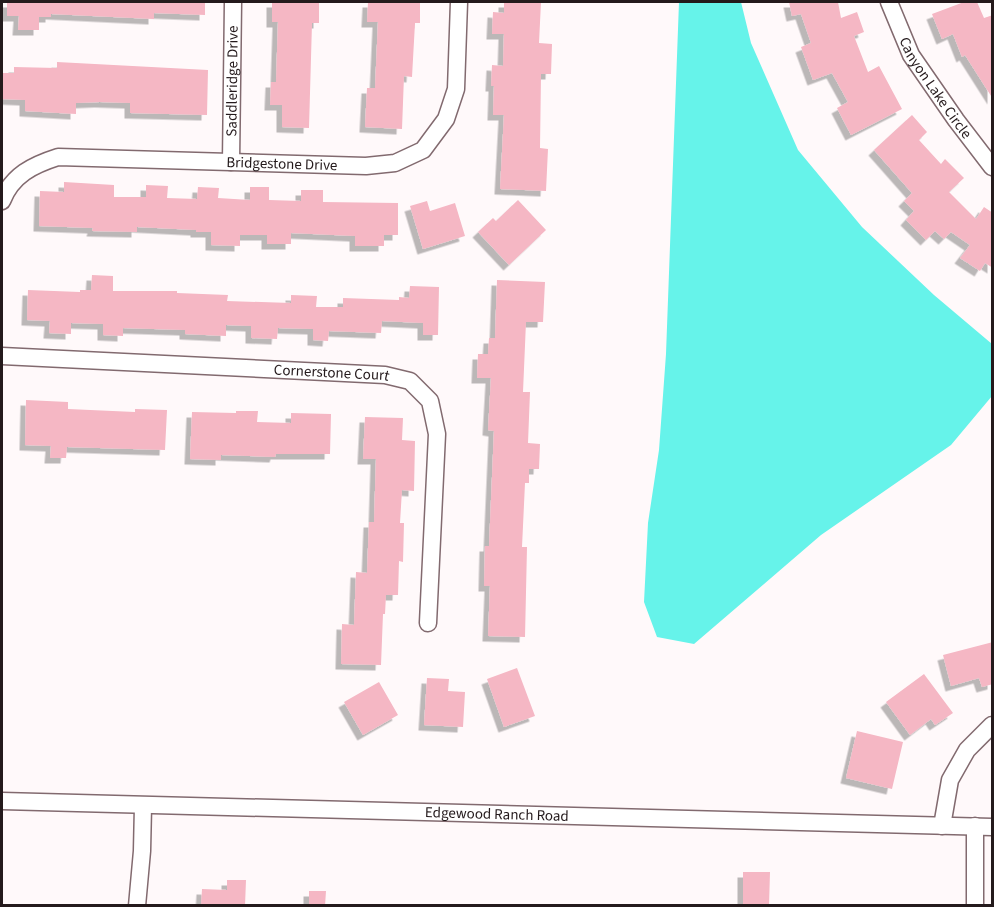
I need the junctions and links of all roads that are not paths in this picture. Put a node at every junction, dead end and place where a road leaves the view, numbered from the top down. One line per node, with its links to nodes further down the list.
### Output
1 (233, 2): 4 (street, Saddleridge Drive)
2 (459, 2): 4 (street, Bridgestone Drive)
3 (889, 2): 5 (street, Canyon Lake Circle)
4 (231, 162): 6 (street, Bridgestone Drive)
5 (993, 167)
6 (2, 201)
7 (2, 356): 8 (street, Cornerstone Court)
8 (428, 622)
9 (993, 725): 12 (street)
10 (2, 801): 11 (street, Edgewood Ranch Road)
11 (143, 806): 12 (street, Edgewood Ranch Road); 15 (street)
12 (942, 826): 13 (street, Edgewood Ranch Road)
13 (975, 826): 14 (street, Edgewood Ranch Road); 16 (street)
14 (993, 827)
15 (137, 906)
16 (975, 906)

